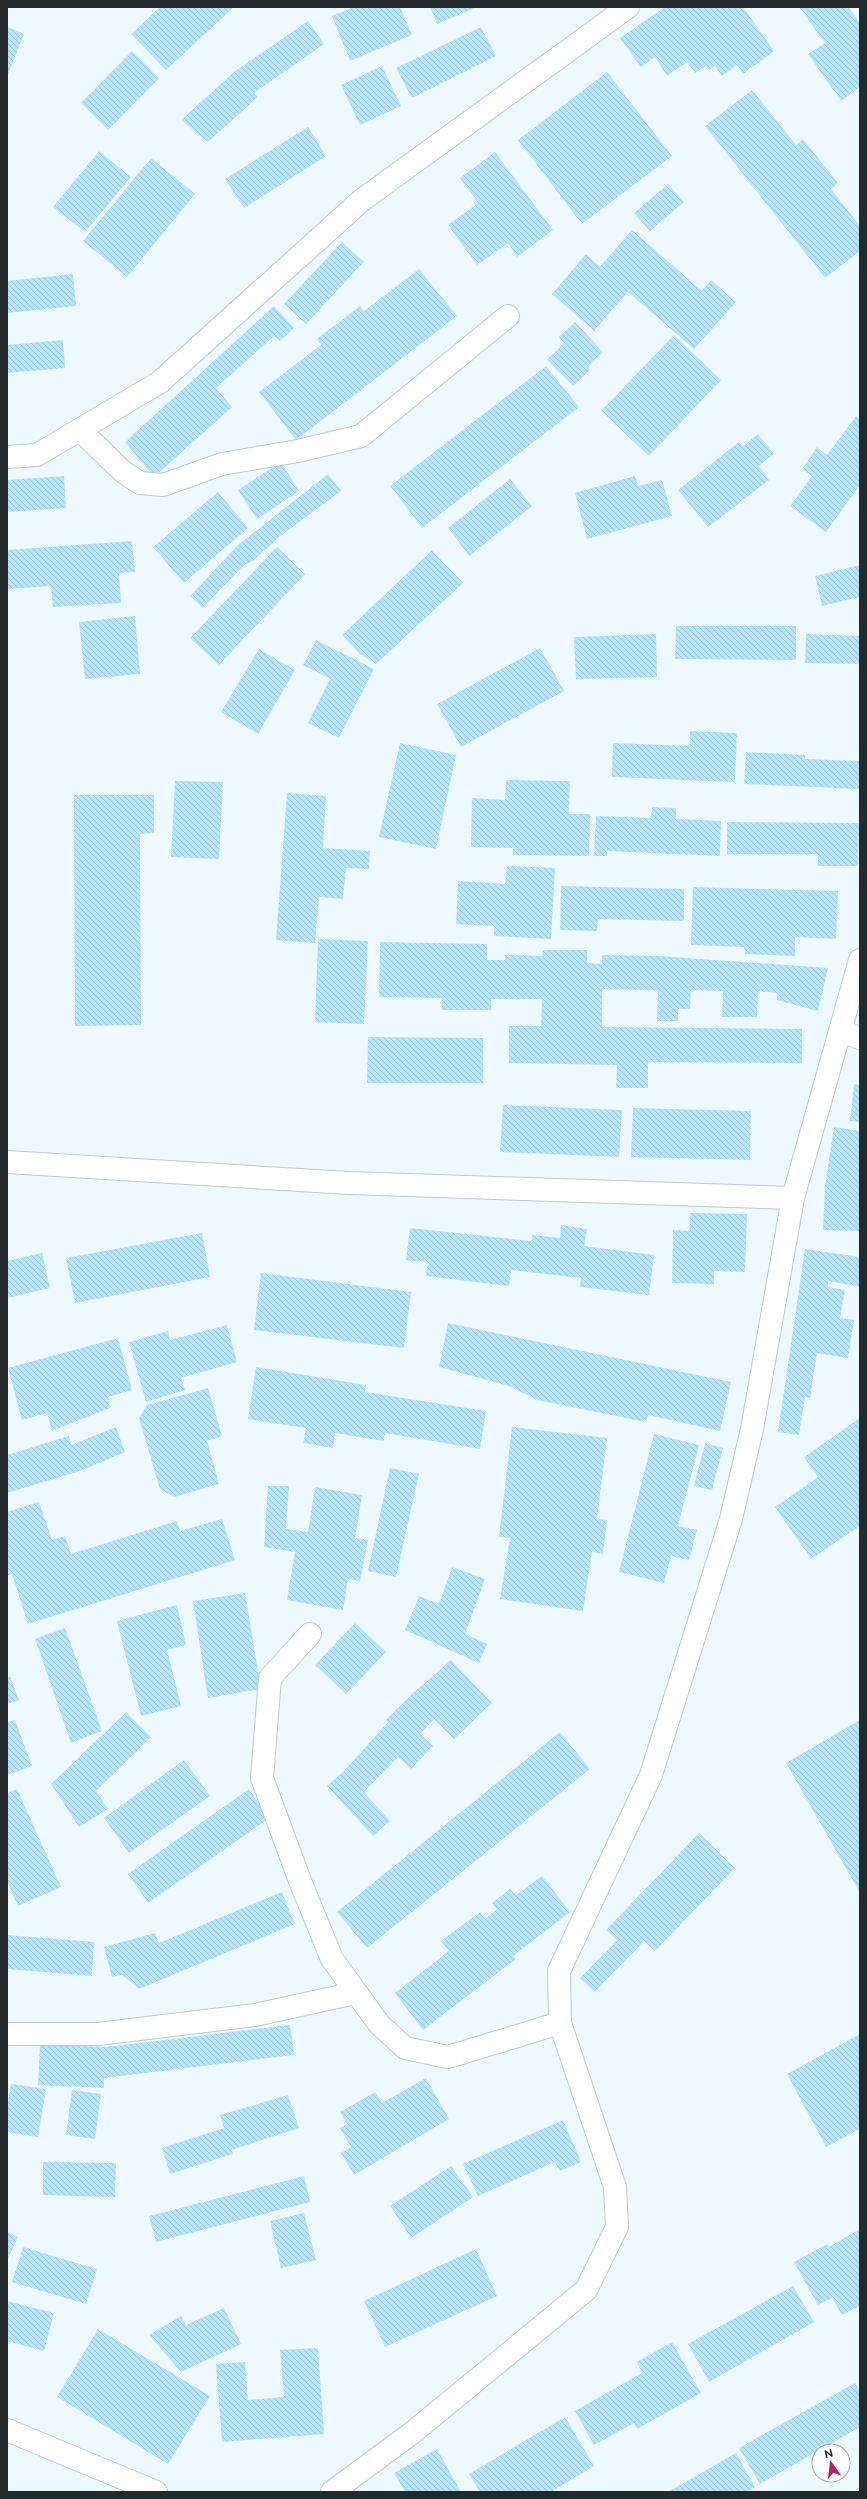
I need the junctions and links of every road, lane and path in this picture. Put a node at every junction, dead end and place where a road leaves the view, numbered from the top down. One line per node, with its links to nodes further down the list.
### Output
1 (628, 7): 3 (street)
2 (508, 316): 3 (street)
3 (80, 430): 4 (street)
4 (7, 457)
5 (860, 960): 6 (street)
6 (850, 1034): 8 (street)
7 (7, 1162): 8 (street)
8 (793, 1198): 11 (street)
9 (310, 1634): 10 (street)
10 (355, 1993): 11 (street); 12 (street)
11 (560, 2023): 15 (street)
12 (7, 2034)
13 (7, 2430): 14 (street)
14 (156, 2492)
15 (332, 2492)

